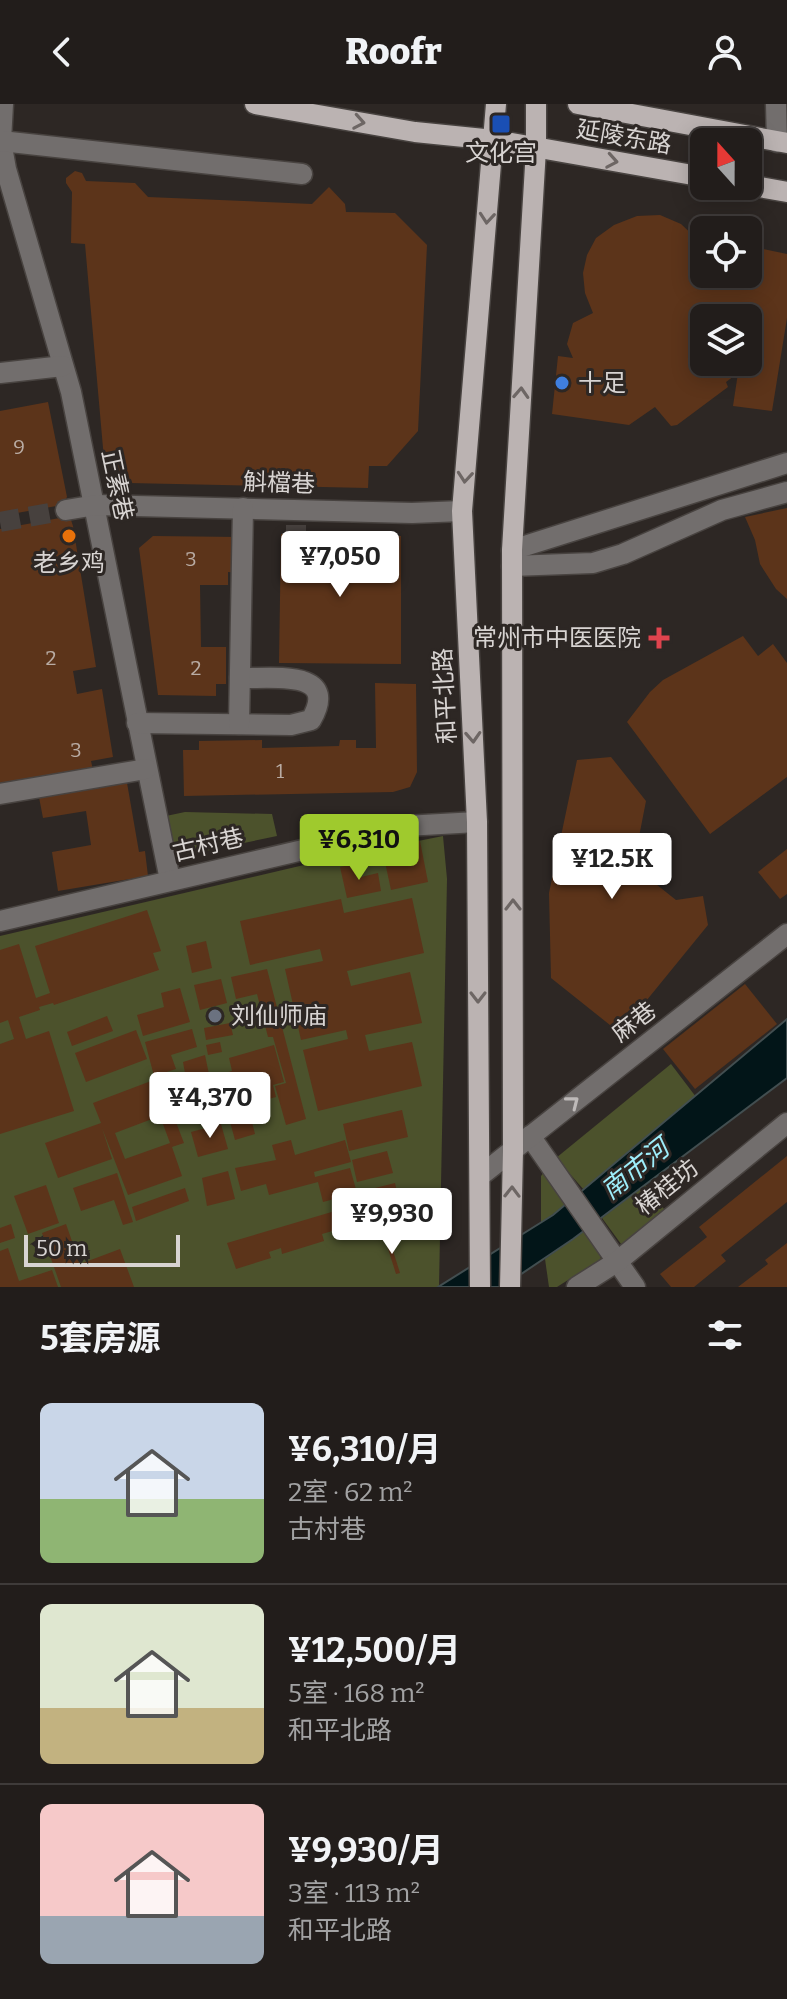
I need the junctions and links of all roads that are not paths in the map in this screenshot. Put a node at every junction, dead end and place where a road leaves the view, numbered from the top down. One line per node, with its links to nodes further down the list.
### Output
1 (3, 104): 9 (street, 正素巷)
2 (255, 104): 8 (main road, 延陵东路, one-way to 8)
3 (496, 104): 8 (main road, 和平北路)
4 (536, 104): 11 (main road)
5 (578, 104): 10 (main road)
6 (776, 104): 10 (street)
7 (93, 138): 9 (street)
8 (494, 140): 11 (main road, 延陵东路); 23 (main road, 和平北路, one-way to 23)
9 (1, 141): 12 (street); 16 (street, 正素巷)
10 (782, 142)
11 (536, 149): 13 (main road, 延陵东路, one-way to 13); 24 (main road, one-way to 11)
12 (302, 174)
13 (690, 175)
14 (762, 188): 15 (main road)
15 (787, 192)
16 (63, 366): 17 (street); 20 (street, 正素巷)
17 (0, 373)
18 (787, 463): 24 (street)
19 (787, 492): 24 (street)
20 (96, 505): 21 (street, 斛檔巷); 22 (street, 斛檔巷); 26 (street, 正素巷)
21 (243, 508): 23 (street, 斛檔巷); 25 (street)
22 (66, 510)
23 (462, 511): 30 (main road, 和平北路, one-way to 30)
24 (512, 558): 36 (main road, one-way to 24)
25 (240, 678): 27 (street); 27 (street)
26 (137, 723): 27 (street); 28 (street, 正素巷)
27 (239, 724)
28 (146, 769): 29 (street); 31 (street, 正素巷)
29 (0, 794)
30 (477, 822): 31 (street, 古村巷); 37 (main road, 和平北路, one-way to 37)
31 (170, 880): 32 (street, 古村巷)
32 (0, 921)
33 (787, 934): 35 (street, 麻巷, one-way to 33)
34 (786, 1125): 38 (street, 椿桂坊)
35 (530, 1136): 36 (street, 麻巷); 38 (street)
36 (513, 1151): 37 (street, 麻巷); 40 (main road, one-way to 36)
37 (480, 1176): 39 (main road, 和平北路)
38 (618, 1261): 41 (street, 椿桂坊); 42 (street)
39 (480, 1287)
40 (510, 1287)
41 (577, 1287)
42 (635, 1287)

